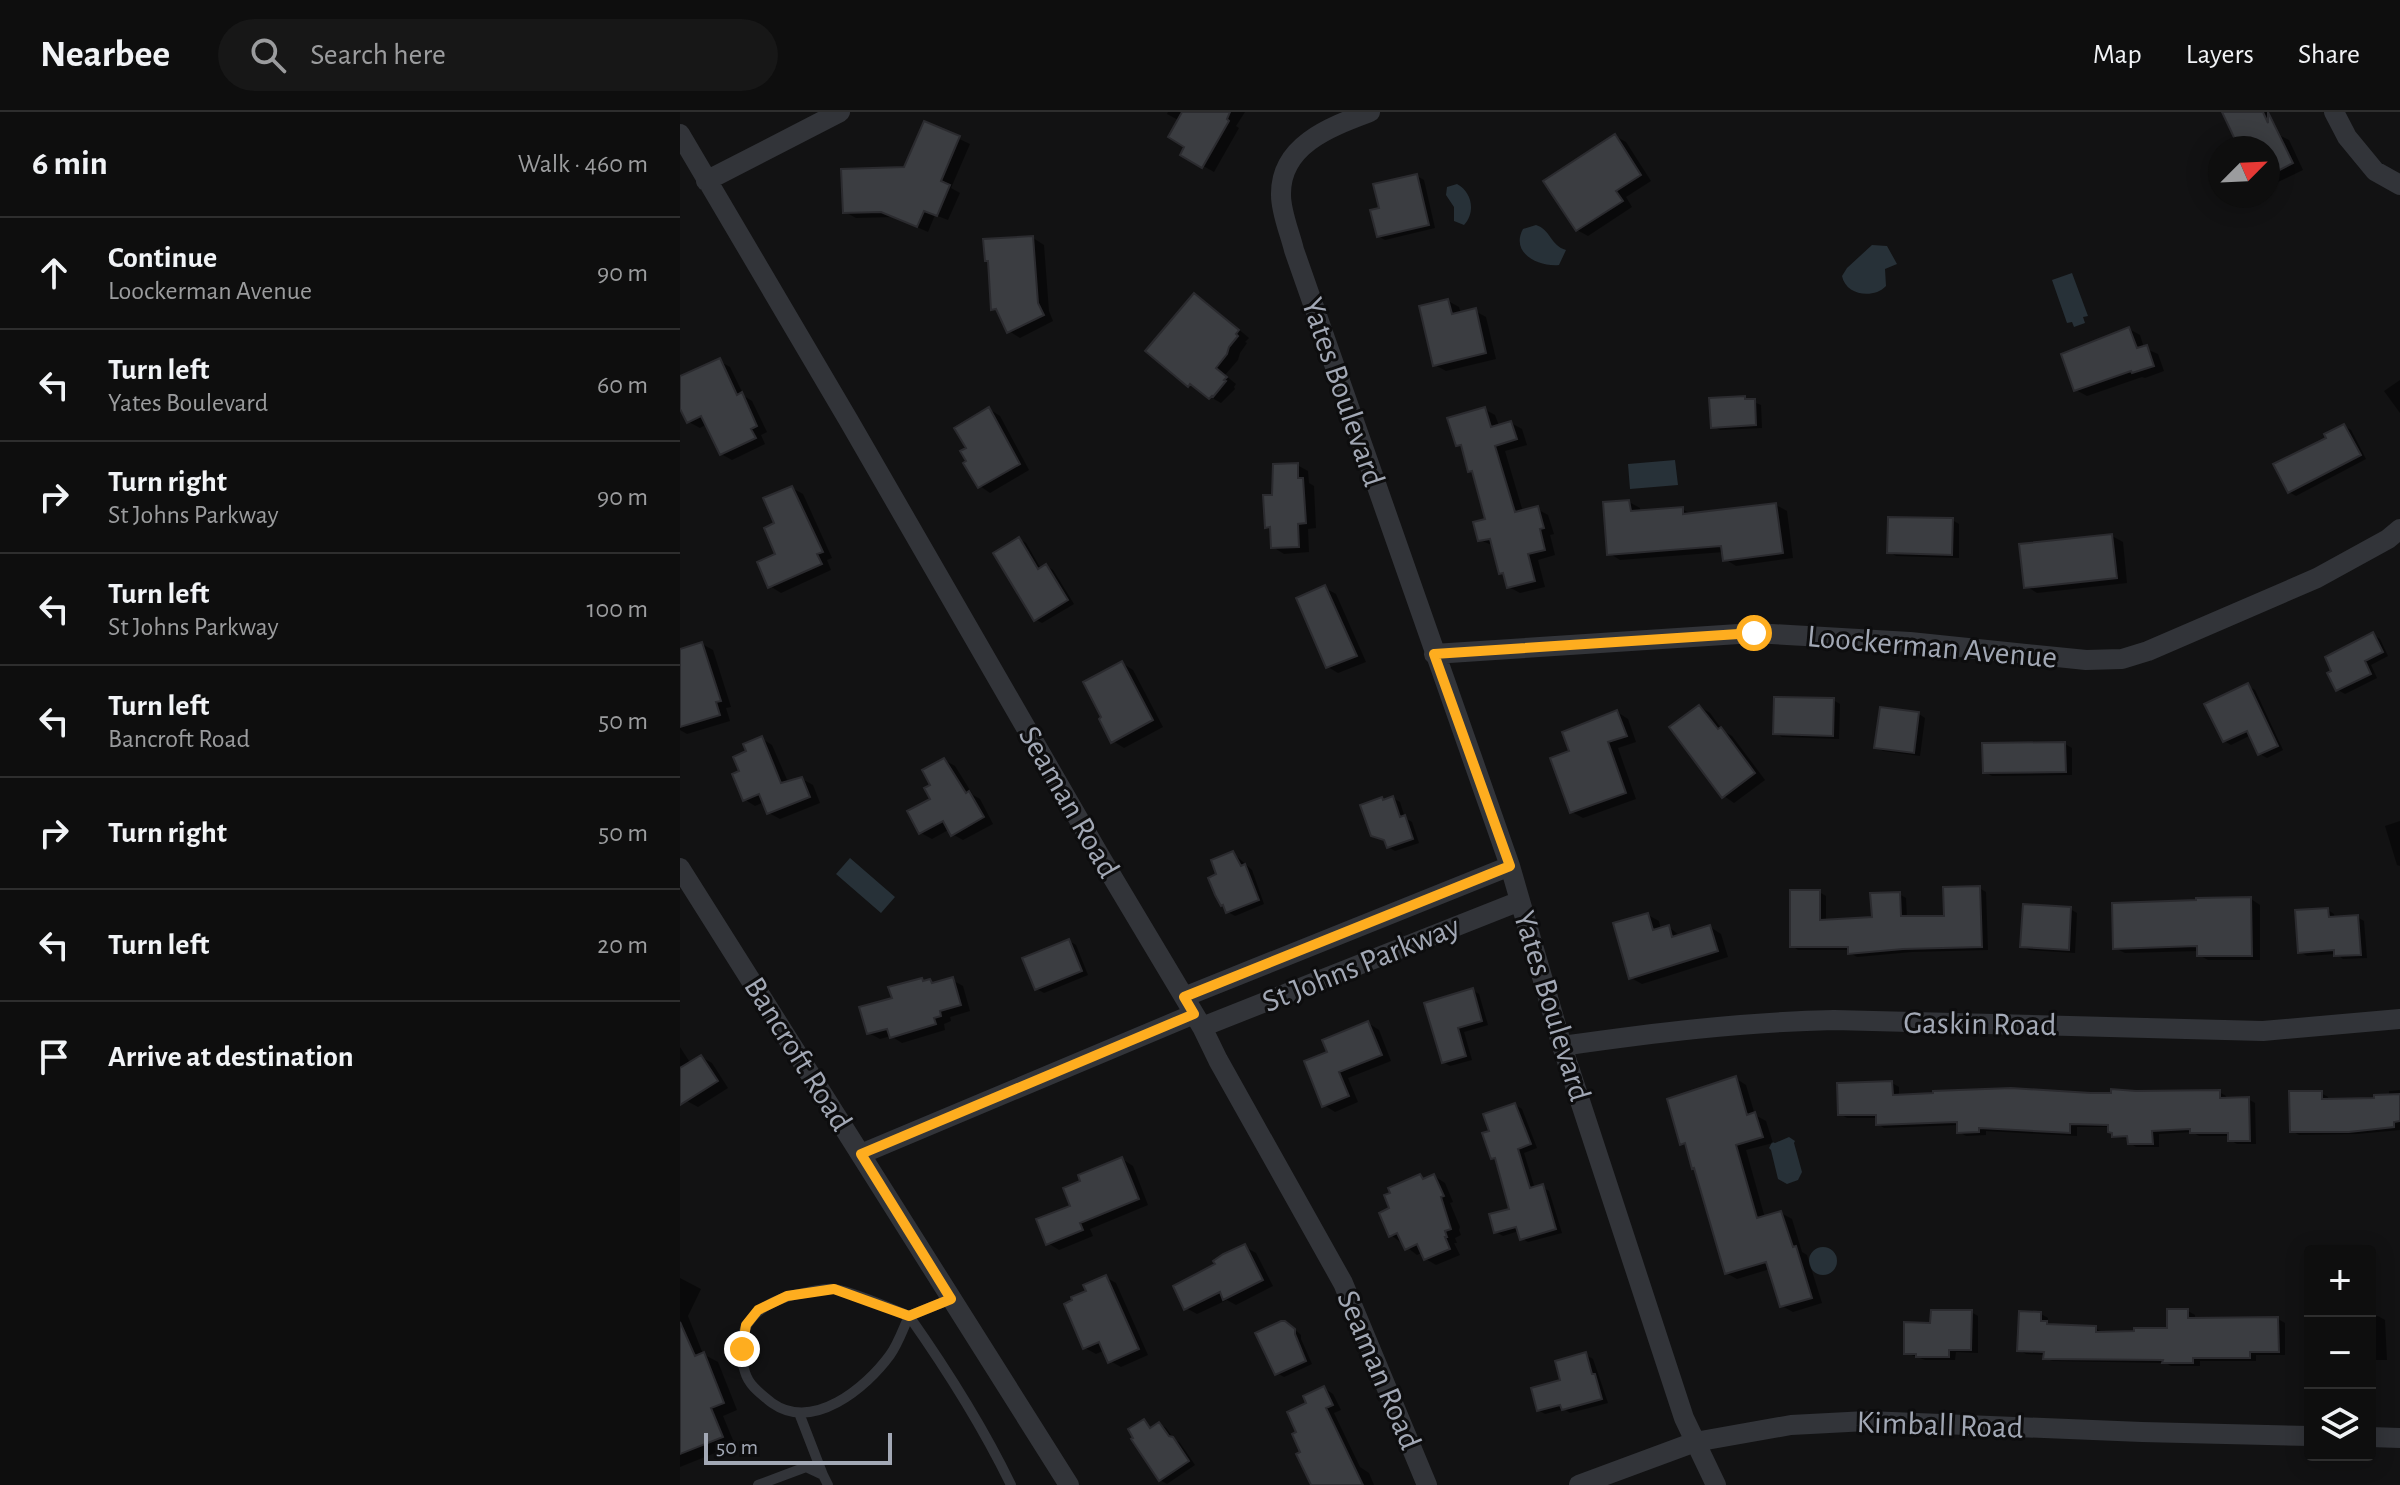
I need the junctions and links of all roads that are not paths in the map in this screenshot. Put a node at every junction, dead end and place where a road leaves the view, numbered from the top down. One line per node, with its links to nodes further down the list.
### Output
1 (840, 112): 5 (street)
2 (1370, 112): 8 (street, Yates Boulevard)
3 (2334, 112): 6 (street)
4 (680, 134): 5 (street, Seaman Road)
5 (706, 181): 12 (street, Seaman Road)
6 (2400, 185)
7 (2400, 529): 8 (street, Loockerman Avenue)
8 (1434, 654): 9 (street, Yates Boulevard)
9 (1510, 866): 11 (street, Yates Boulevard); 12 (street, St Johns Parkway)
10 (680, 868): 15 (street, Bancroft Road)
11 (1520, 901): 12 (street, St Johns Parkway); 14 (street, Yates Boulevard)
12 (1193, 1012): 15 (street, St Johns Parkway); 27 (street, Seaman Road)
13 (2400, 1019): 14 (street, Gaskin Road)
14 (1562, 1046): 22 (street, Yates Boulevard)
15 (861, 1154): 16 (street, Bancroft Road)
16 (951, 1299): 17 (lane); 26 (street, Bancroft Road)
17 (909, 1316): 18 (lane); 18 (lane); 25 (lane)
18 (799, 1413): 23 (lane)
19 (2304, 1436): 22 (street, Kimball Road)
20 (2376, 1437): 21 (street)
21 (2400, 1438)
22 (1695, 1442): 28 (street, Kimball Road); 29 (street, Yates Boulevard)
23 (826, 1480): 24 (lane)
24 (758, 1485)
25 (1011, 1485)
26 (1069, 1485)
27 (1427, 1485)
28 (1579, 1485)
29 (1716, 1485)

